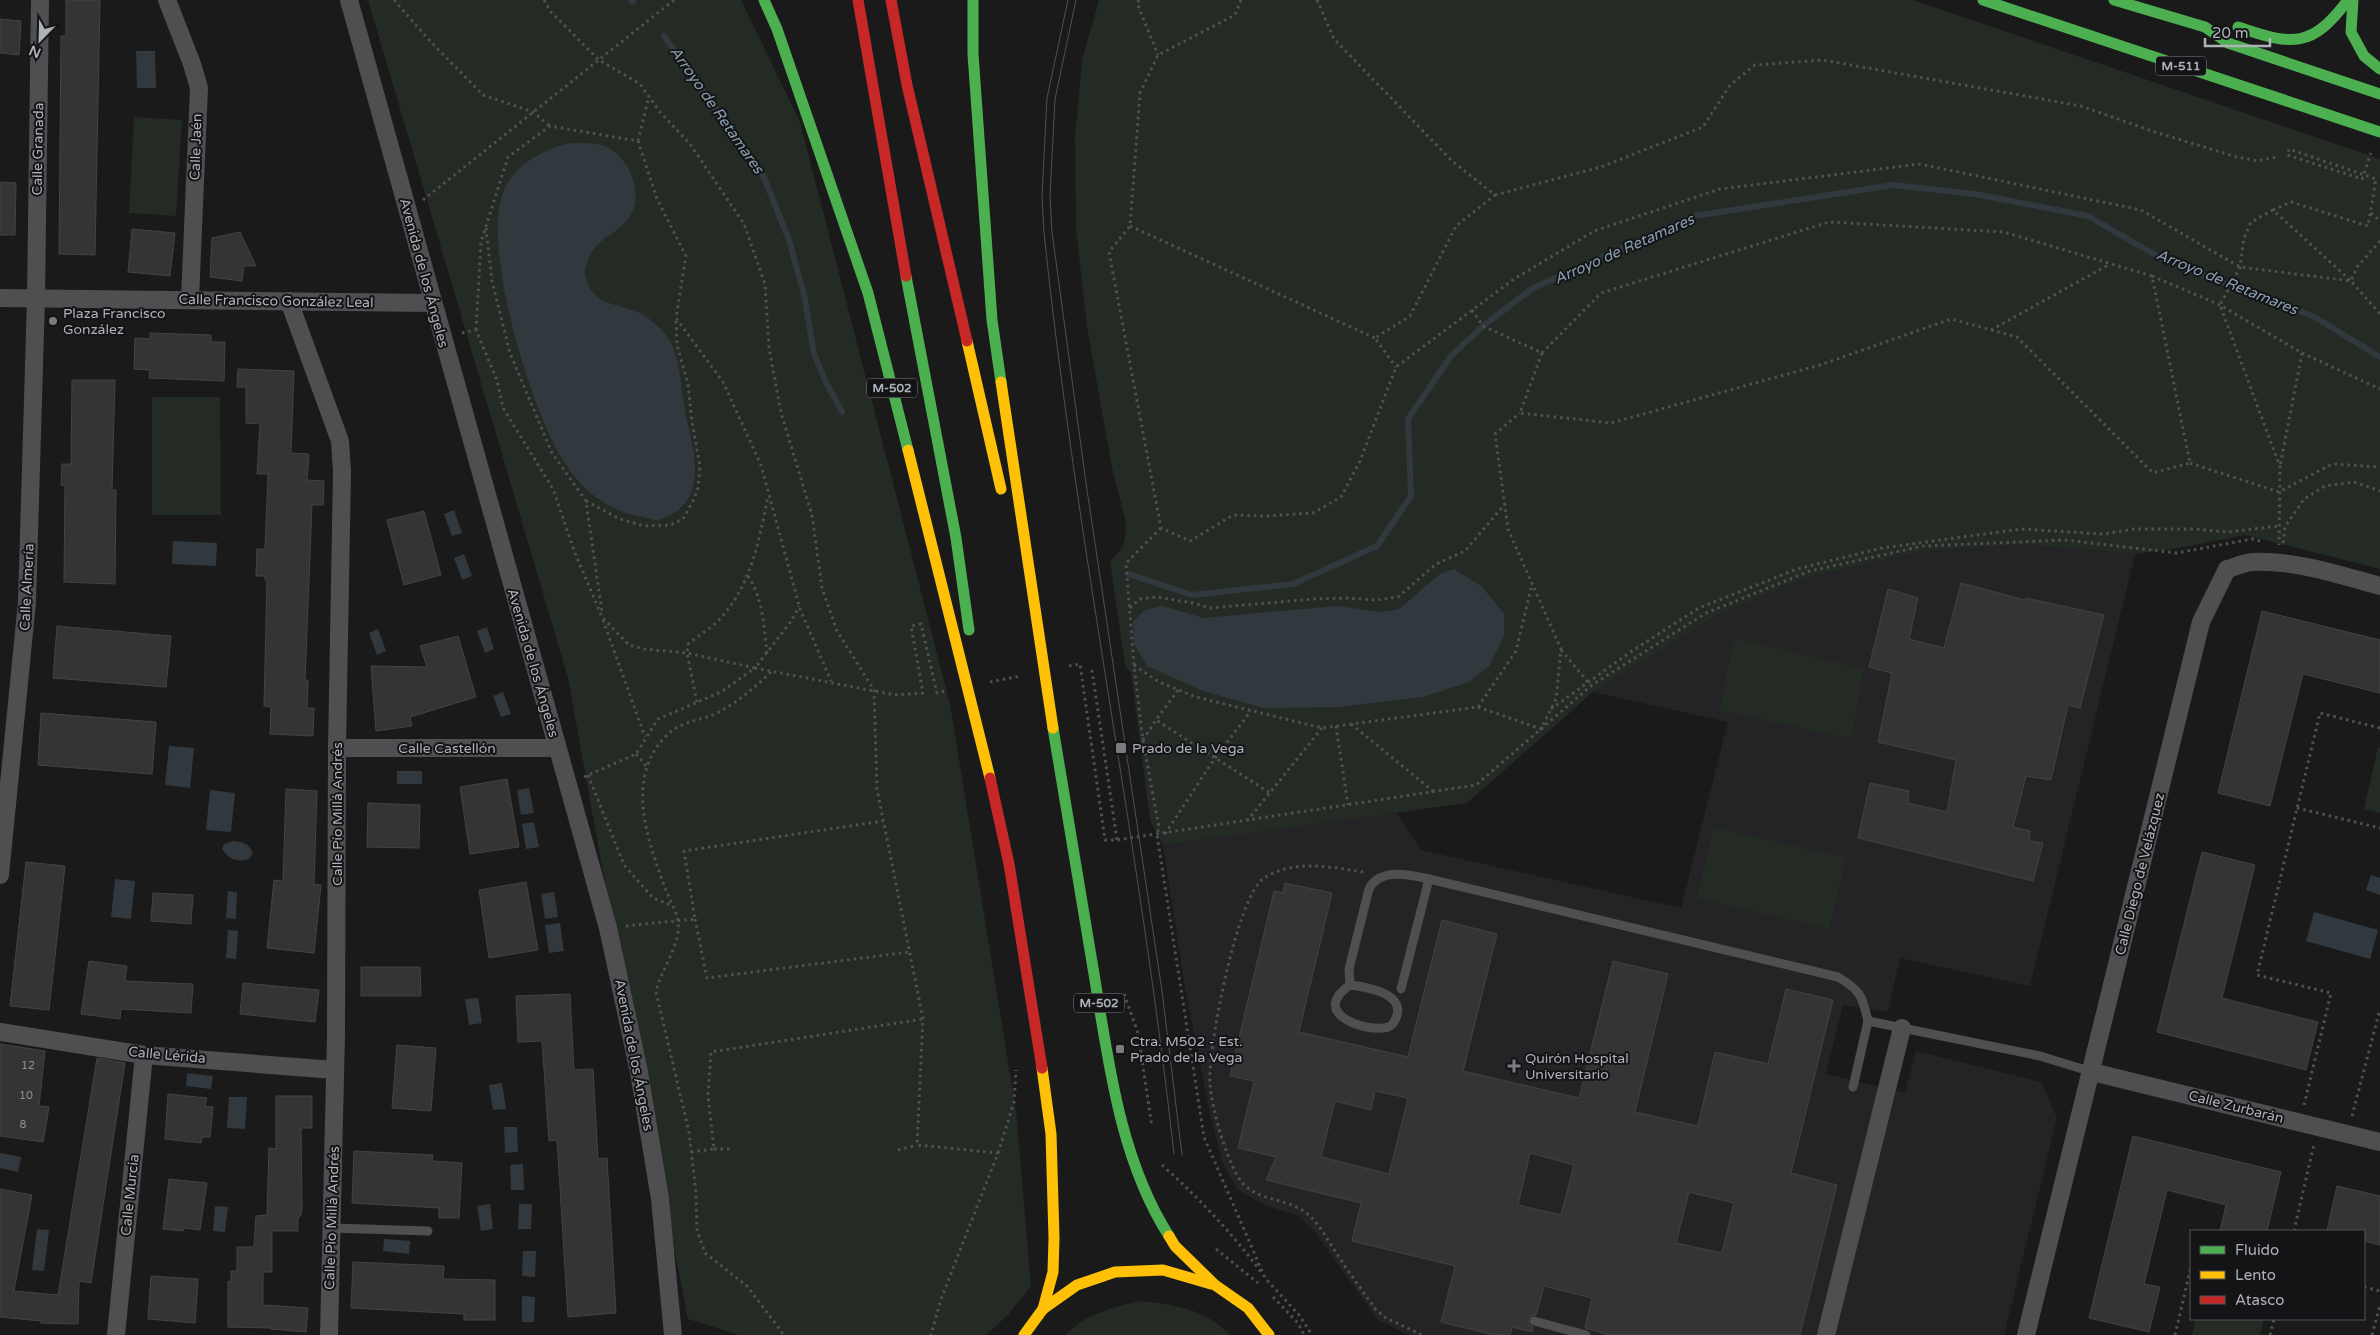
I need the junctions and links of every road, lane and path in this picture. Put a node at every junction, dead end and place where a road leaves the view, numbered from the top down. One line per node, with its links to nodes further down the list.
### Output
1 (40, 0): 43 (street, Calle Granada)
2 (167, 0): 44 (street, Calle Jaén)
3 (349, 0): 32 (street, Avenida de los Ángeles)
4 (394, 0): 24 (path)
5 (544, 0): 20 (path)
6 (674, 0): 20 (path)
7 (764, 0): 117 (highway, M-502)
8 (858, 0): 80 (highway, M-502)
9 (891, 0): 67 (highway)
10 (973, 0): 97 (highway, M-502)
11 (1139, 0): 19 (path)
12 (1240, 0): 19 (path)
13 (1316, 0): 30 (path)
14 (1982, 0): 26 (highway, M-511)
15 (2114, 0): 18 (highway)
16 (2348, 0): 18 (highway)
17 (2353, 0): 21 (highway)
18 (2205, 27): 22 (highway)
19 (1158, 55): 36 (path)
20 (599, 60): 23 (path); 24 (path)
21 (2380, 69)
22 (2380, 94)
23 (649, 96): 27 (path); 95 (path)
24 (533, 112): 25 (path); 32 (path)
25 (550, 126): 27 (path); 35 (path)
26 (2380, 132)
27 (638, 140): 50 (path)
28 (2277, 158): 30 (path)
29 (2362, 179): 33 (path)
30 (1495, 195): 54 (path)
31 (2273, 210): 33 (path); 39 (path); 41 (path)
32 (407, 212): 46 (street, Avenida de los Ángeles)
33 (2370, 212): 34 (path)
34 (2380, 221)
35 (486, 226): 51 (path); 66 (path)
36 (1130, 226): 54 (path); 70 (path)
37 (2380, 241): 41 (path)
38 (2111, 264): 40 (path); 52 (path); 56 (path)
39 (2240, 267): 41 (path); 47 (path); 48 (path)
40 (2152, 276): 47 (path); 60 (path)
41 (2351, 280): 49 (path)
42 (0, 298): 43 (street, Calle Francisco González Leal)
43 (36, 298): 44 (street, Calle Francisco González Leal); 128 (street, Calle Almería)
44 (190, 299): 45 (street, Calle Francisco González Leal)
45 (289, 301): 46 (street, Calle Francisco González Leal); 110 (street, Calle Pío Millá Andrés)
46 (432, 303): 53 (street, Avenida de los Ángeles)
47 (2220, 305): 55 (path); 61 (path)
48 (1472, 310): 56 (path); 57 (path)
49 (2380, 314)
50 (676, 318): 65 (path); 66 (path)
51 (476, 330): 53 (path); 79 (path)
52 (1991, 330): 59 (path); 60 (path)
53 (442, 337): 111 (street, Avenida de los Ángeles)
54 (1375, 338): 57 (path)
55 (2302, 353): 58 (path); 61 (path)
56 (1542, 354): 59 (path)
57 (1396, 367): 70 (path)
58 (2380, 388)
59 (1520, 413): 68 (path)
60 (2190, 463): 64 (path)
61 (2280, 467): 64 (path)
62 (2380, 467): 64 (path)
63 (2380, 491): 73 (path)
64 (2279, 492): 69 (path)
65 (769, 493): 74 (path); 77 (path)
66 (586, 501): 79 (path)
67 (1003, 501)
68 (1505, 504): 75 (path); 78 (path)
69 (2278, 526): 73 (path); 92 (path)
70 (1161, 528): 78 (path)
71 (2261, 541): 107 (path)
72 (1014, 550): 97 (highway, M-502)
73 (2280, 563): 76 (street, Calle Diego de Velázquez); 147 (street, Calle Diego de Velázquez)
74 (748, 576): 82 (path); 83 (path)
75 (1532, 584): 81 (path); 99 (path)
76 (2380, 586)
77 (799, 605): 83 (path); 91 (path)
78 (1129, 608): 84 (path)
79 (602, 617): 82 (path); 108 (path)
80 (971, 646)
81 (1561, 650): 92 (path); 100 (path)
82 (687, 653): 86 (path); 98 (path)
83 (767, 653): 86 (path)
84 (1134, 665): 96 (path); 109 (path)
85 (974, 666): 117 (highway, M-502)
86 (755, 668): 89 (path); 98 (path)
87 (1061, 668): 127 (path)
88 (1092, 670): 127 (path)
89 (771, 672): 91 (path); 114 (path)
90 (1023, 675): 93 (path)
91 (831, 681): 95 (path)
92 (1588, 682): 100 (path)
93 (985, 683)
94 (944, 685): 95 (path)
95 (874, 690): 123 (path)
96 (1178, 690): 101 (path); 102 (path)
97 (1048, 695): 167 (highway, M-502)
98 (697, 702): 108 (path)
99 (1478, 707): 103 (path); 107 (path)
100 (1551, 709): 107 (path)
101 (1251, 711): 105 (path); 113 (path)
102 (1156, 720): 109 (path); 113 (path)
103 (1351, 724): 104 (path); 119 (path)
104 (1336, 726): 105 (path); 120 (path)
105 (1322, 728): 118 (path)
106 (2380, 728): 121 (path)
107 (1541, 729): 119 (path)
108 (645, 737): 112 (path)
109 (1143, 741): 126 (path)
110 (337, 748): 111 (street, Calle Castellón); 146 (street, Calle Pío Millá Andrés)
111 (557, 748): 116 (street, Avenida de los Ángeles)
112 (636, 754): 114 (path); 115 (path)
113 (1215, 758): 118 (path); 125 (path)
114 (646, 766): 131 (path)
115 (588, 775): 116 (path); 131 (path)
116 (567, 784): 134 (street, Avenida de los Ángeles)
117 (992, 784): 172 (highway, M-502)
118 (1270, 792): 122 (path)
119 (1434, 792): 120 (path)
120 (1348, 805): 122 (path)
121 (2297, 808): 124 (path); 149 (path)
122 (1247, 821): 125 (path)
123 (883, 822): 132 (path); 135 (path)
124 (2380, 828)
125 (1165, 834): 126 (path)
126 (1157, 835): 127 (path); 166 (path)
127 (1117, 840)
128 (0, 875)
129 (1386, 876): 130 (lane); 136 (lane); 184 (path)
130 (1429, 880): 138 (lane); 141 (lane)
131 (672, 905): 133 (path)
132 (695, 919): 133 (path); 135 (path)
133 (678, 921): 134 (path); 158 (path)
134 (608, 928): 177 (street, Avenida de los Ángeles)
135 (909, 952): 140 (path)
136 (1350, 986): 136 (lane)
137 (1122, 989): 151 (path)
138 (1402, 989)
139 (2380, 1009): 152 (path)
140 (923, 1019): 154 (path); 155 (path)
141 (1868, 1021): 142 (lane); 148 (lane)
142 (1902, 1028): 147 (lane); 186 (street)
143 (0, 1032): 144 (street, Calle Lérida)
144 (144, 1055): 146 (street, Calle Lérida); 175 (street, Calle Murcia)
145 (1016, 1062): 159 (path)
146 (334, 1070): 161 (street, Calle Pío Millá Andrés)
147 (2092, 1072): 149 (street, Calle Zurbarán); 187 (street, Calle Diego de Velázquez)
148 (1853, 1087)
149 (2300, 1122): 150 (street, Calle Zurbarán)
150 (2319, 1127): 152 (street, Calle Zurbarán); 162 (path)
151 (1152, 1130)
152 (2348, 1134): 153 (street, Calle Zurbarán)
153 (2380, 1142)
154 (917, 1145): 157 (path); 159 (path)
155 (714, 1149): 156 (path); 158 (path)
156 (733, 1149)
157 (898, 1150)
158 (691, 1152): 178 (path)
159 (998, 1153): 179 (path)
160 (1157, 1167): 166 (path)
161 (332, 1228): 163 (lane); 176 (street, Calle Pío Millá Andrés)
162 (2294, 1230)
163 (428, 1231)
164 (1209, 1244): 166 (path)
165 (2190, 1271): 188 (path)
166 (1265, 1278): 183 (path)
167 (1215, 1285): 172 (highway, M-502); 181 (highway, M-502)
168 (2365, 1287): 169 (path)
169 (2380, 1291)
170 (1270, 1294): 182 (path)
171 (2380, 1305): 190 (path)
172 (1044, 1309): 180 (highway, M-502)
173 (2274, 1320): 189 (path)
174 (1534, 1321): 185 (lane)
175 (116, 1335)
176 (329, 1335)
177 (674, 1335)
178 (784, 1335)
179 (931, 1335)
180 (1024, 1335)
181 (1269, 1335)
182 (1304, 1335)
183 (1312, 1335)
184 (1422, 1335)
185 (1586, 1335)
186 (1826, 1335)
187 (2026, 1335)
188 (2175, 1335)
189 (2270, 1335)
190 (2372, 1335)

